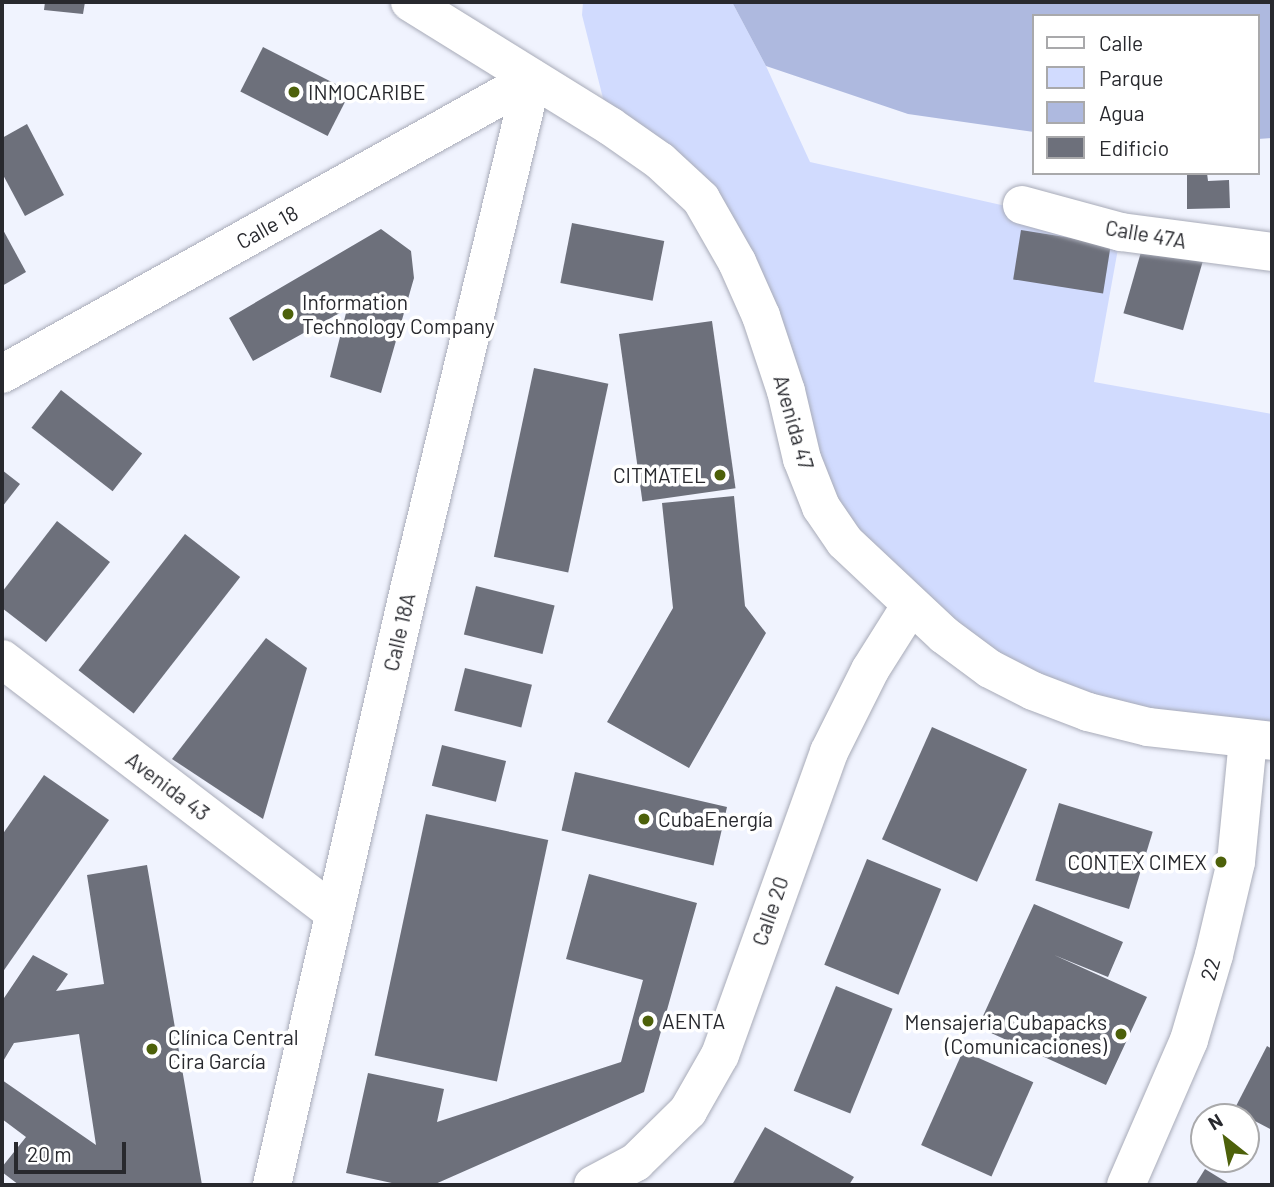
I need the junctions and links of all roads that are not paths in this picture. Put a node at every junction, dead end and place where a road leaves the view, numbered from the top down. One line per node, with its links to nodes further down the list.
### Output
1 (410, 2): 2 (street, Avenida 47)
2 (532, 79): 5 (street, Calle 18); 6 (street, Avenida 47); 9 (street, Calle 18A)
3 (1022, 205): 4 (street, Calle 47A)
4 (1272, 252)
5 (2, 374)
6 (911, 605): 8 (street, Avenida 47); 11 (street, Calle 20)
7 (2, 659): 9 (street, Avenida 43)
8 (1260, 740): 12 (street, 22)
9 (334, 913): 10 (street, Calle 18A)
10 (272, 1185)
11 (593, 1185)
12 (1126, 1185)

